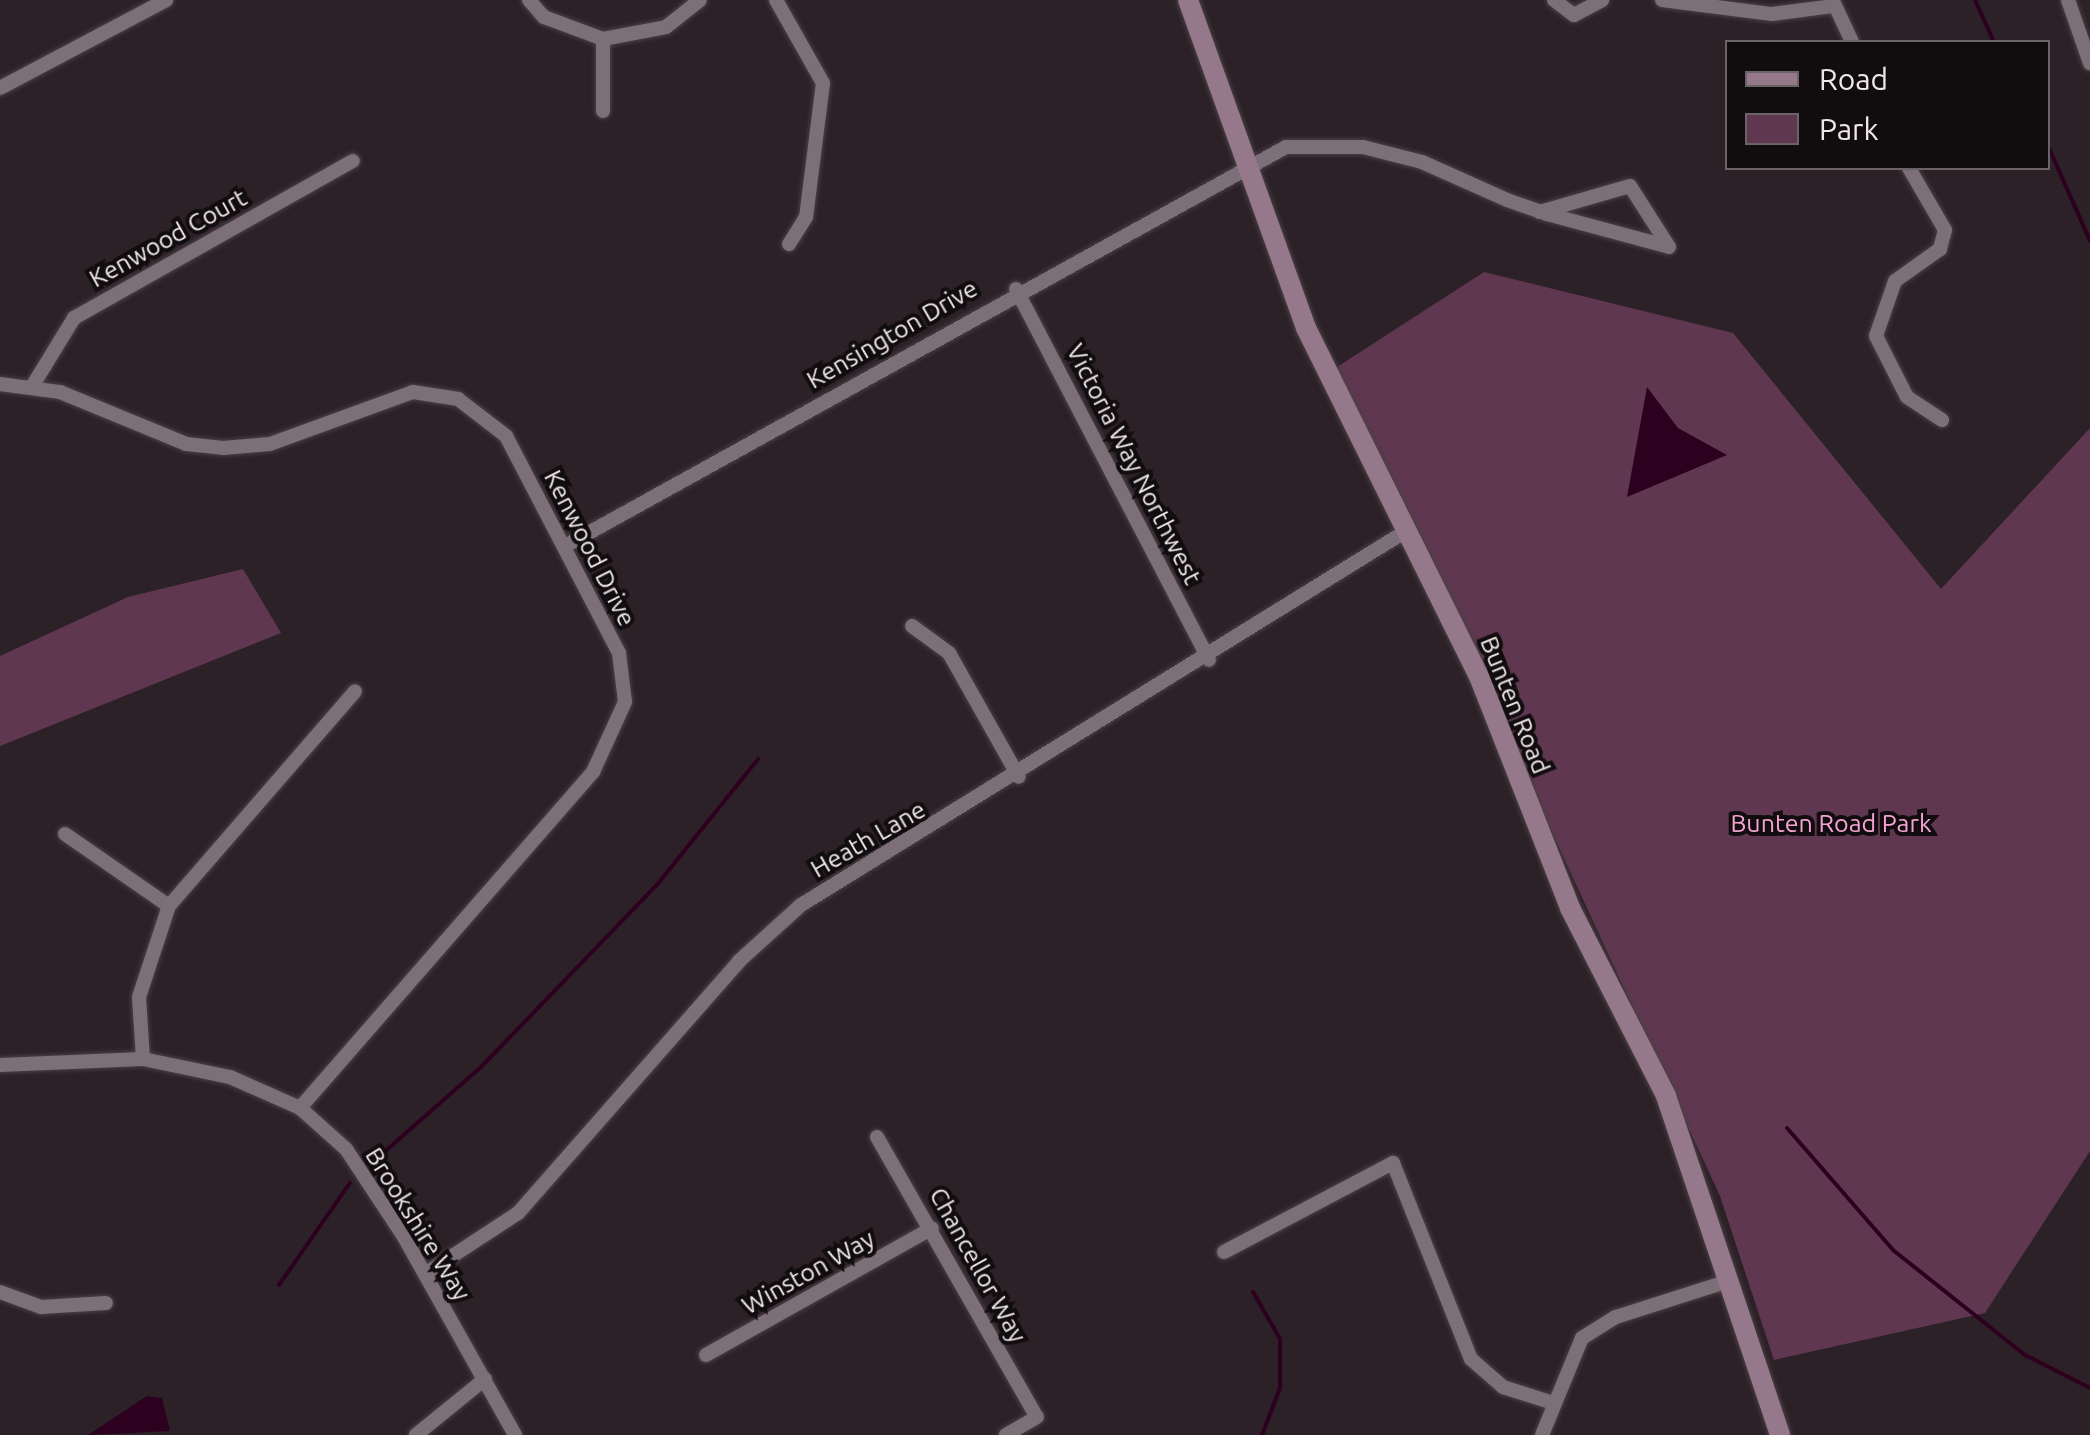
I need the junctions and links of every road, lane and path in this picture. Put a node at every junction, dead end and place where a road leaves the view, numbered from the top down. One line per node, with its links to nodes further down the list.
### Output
1 (166, 0): 14 (street)
2 (529, 0): 11 (street)
3 (700, 0): 11 (street)
4 (776, 0): 20 (street)
5 (1188, 0): 17 (street, Bunten Road)
6 (1554, 0): 7 (street)
7 (1602, 0)
8 (1662, 0): 10 (street)
9 (2068, 0): 13 (street)
10 (1833, 3): 12 (street)
11 (603, 39): 15 (street)
12 (1851, 40)
13 (2090, 63)
14 (0, 88)
15 (603, 111)
16 (353, 161): 23 (street, Kenwood Court)
17 (1243, 163): 19 (street, Kensington Drive); 21 (street, Kensington Drive); 25 (street, Bunten Road)
18 (1910, 170): 24 (street)
19 (1540, 212): 19 (street, Kensington Drive)
20 (789, 244)
21 (1016, 289): 26 (street, Kensington Drive); 28 (street, Victoria Way Northwest)
22 (0, 384): 23 (street, Kenwood Drive)
23 (34, 386): 26 (street, Kenwood Drive)
24 (1942, 420)
25 (1406, 531): 28 (street, Heath Lane); 40 (street, Bunten Road)
26 (565, 546): 35 (street, Kenwood Drive)
27 (912, 626): 30 (street)
28 (1209, 660): 30 (street, Heath Lane)
29 (355, 691): 32 (street)
30 (1018, 777): 39 (street, Heath Lane)
31 (65, 834): 32 (street)
32 (169, 906): 33 (street)
33 (143, 1059): 34 (street, Brookshire Way); 35 (street, Brookshire Way)
34 (0, 1065)
35 (300, 1108): 39 (street, Brookshire Way)
36 (877, 1137): 37 (street, Chancellor Way)
37 (932, 1228): 43 (street, Winston Way); 48 (street, Chancellor Way)
38 (1224, 1252): 45 (street)
39 (425, 1274): 44 (street, Brookshire Way)
40 (1728, 1281): 45 (street); 50 (street, Bunten Road)
41 (0, 1292): 42 (street)
42 (106, 1302)
43 (706, 1355)
44 (484, 1380): 46 (street); 47 (street, Brookshire Way)
45 (1550, 1402): 49 (street)
46 (416, 1435)
47 (515, 1435)
48 (1006, 1435)
49 (1542, 1435)
50 (1780, 1435)

